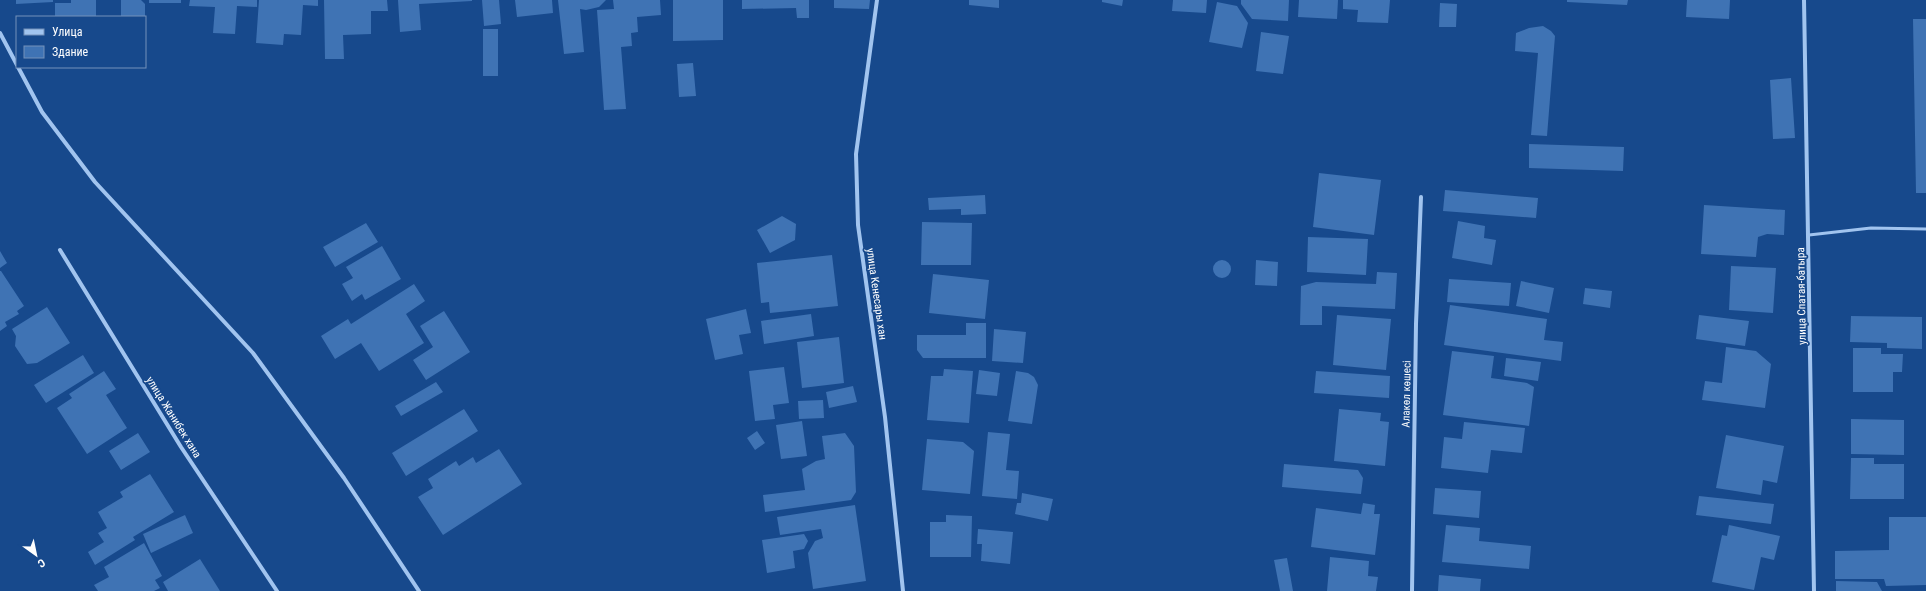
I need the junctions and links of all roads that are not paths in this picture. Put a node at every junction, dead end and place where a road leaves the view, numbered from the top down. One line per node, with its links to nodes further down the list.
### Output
1 (878, 0): 12 (street, улица Кенесары хан)
2 (1804, 0): 8 (street, улица Спатая-батыра)
3 (0, 33): 4 (street)
4 (16, 62)
5 (19, 68): 11 (street)
6 (1421, 197): 13 (street, Алакөл көшесі)
7 (1926, 229): 8 (lane)
8 (1809, 235): 14 (street, улица Спатая-батыра)
9 (60, 250): 10 (street, улица Жанибек хана)
10 (277, 591)
11 (419, 591)
12 (903, 591)
13 (1412, 591)
14 (1814, 591)

